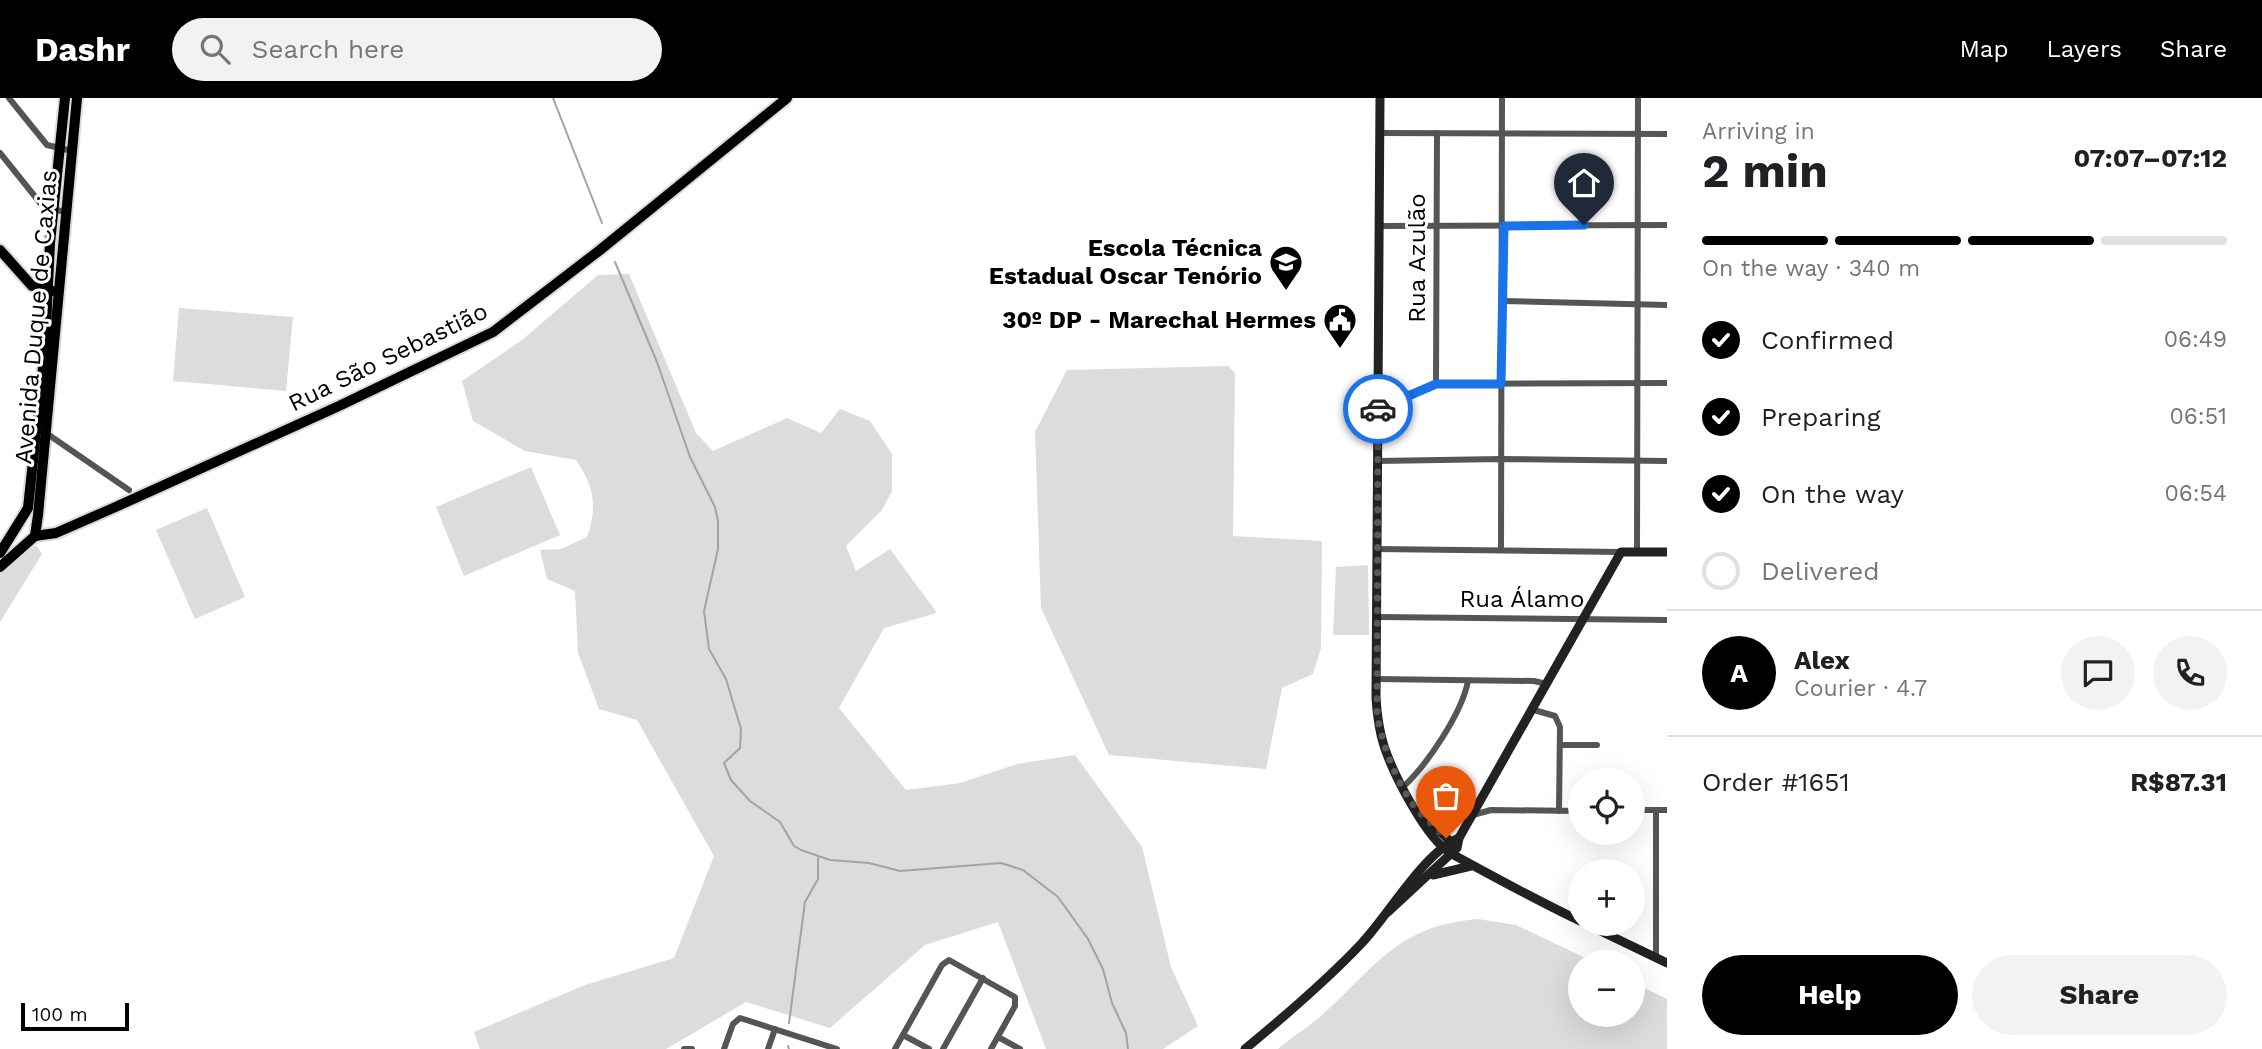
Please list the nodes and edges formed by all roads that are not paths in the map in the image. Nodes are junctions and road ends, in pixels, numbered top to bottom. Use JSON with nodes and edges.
{"nodes":[{"id":1,"x":9,"y":98,"type":"edge"},
{"id":2,"x":65,"y":98,"type":"edge"},
{"id":3,"x":76,"y":98,"type":"edge"},
{"id":4,"x":787,"y":98,"type":"edge"},
{"id":5,"x":1380,"y":98,"type":"edge"},
{"id":6,"x":1502,"y":98,"type":"edge"},
{"id":7,"x":1638,"y":98,"type":"edge"},
{"id":8,"x":1380,"y":133,"type":"junction"},
{"id":9,"x":1437,"y":133,"type":"junction"},
{"id":10,"x":1500,"y":133,"type":"junction"},
{"id":11,"x":1637,"y":133,"type":"junction"},
{"id":12,"x":1667,"y":134,"type":"edge"},
{"id":13,"x":66,"y":150,"type":"junction"},
{"id":14,"x":0,"y":153,"type":"edge"},
{"id":15,"x":60,"y":211,"type":"junction"},
{"id":16,"x":1637,"y":224,"type":"junction"},
{"id":17,"x":1667,"y":225,"type":"edge"},
{"id":18,"x":1380,"y":226,"type":"junction"},
{"id":19,"x":1504,"y":226,"type":"junction"},
{"id":20,"x":1437,"y":227,"type":"junction"},
{"id":21,"x":0,"y":250,"type":"edge"},
{"id":22,"x":52,"y":291,"type":"junction"},
{"id":23,"x":1502,"y":301,"type":"junction"},
{"id":24,"x":1639,"y":305,"type":"junction"},
{"id":25,"x":1667,"y":305,"type":"edge"},
{"id":26,"x":1637,"y":383,"type":"junction"},
{"id":27,"x":1667,"y":383,"type":"edge"},
{"id":28,"x":1436,"y":384,"type":"junction"},
{"id":29,"x":1501,"y":384,"type":"junction"},
{"id":30,"x":1378,"y":408,"type":"junction"},
{"id":31,"x":46,"y":433,"type":"junction"},
{"id":32,"x":1501,"y":458,"type":"junction"},
{"id":33,"x":1377,"y":461,"type":"junction"},
{"id":34,"x":1636,"y":461,"type":"junction"},
{"id":35,"x":1667,"y":461,"type":"edge"},
{"id":36,"x":129,"y":490,"type":"dead end"},
{"id":37,"x":27,"y":510,"type":"junction"},
{"id":38,"x":35,"y":536,"type":"junction"},
{"id":39,"x":43,"y":548,"type":"dead end"},
{"id":40,"x":1376,"y":549,"type":"junction"},
{"id":41,"x":1501,"y":550,"type":"junction"},
{"id":42,"x":1603,"y":552,"type":"junction"},
{"id":43,"x":1621,"y":552,"type":"junction"},
{"id":44,"x":1637,"y":552,"type":"junction"},
{"id":45,"x":1667,"y":552,"type":"edge"},
{"id":46,"x":0,"y":553,"type":"edge"},
{"id":47,"x":0,"y":567,"type":"edge"},
{"id":48,"x":1612,"y":567,"type":"junction"},
{"id":49,"x":1377,"y":617,"type":"junction"},
{"id":50,"x":1585,"y":618,"type":"junction"},
{"id":51,"x":1667,"y":620,"type":"edge"},
{"id":52,"x":1376,"y":679,"type":"junction"},
{"id":53,"x":1468,"y":681,"type":"junction"},
{"id":54,"x":1547,"y":684,"type":"junction"},
{"id":55,"x":1534,"y":710,"type":"junction"},
{"id":56,"x":1560,"y":745,"type":"junction"},
{"id":57,"x":1597,"y":745,"type":"dead end"},
{"id":58,"x":1403,"y":787,"type":"junction"},
{"id":59,"x":1483,"y":798,"type":"junction"},
{"id":60,"x":1491,"y":810,"type":"junction"},
{"id":61,"x":1645,"y":810,"type":"edge"},
{"id":62,"x":1656,"y":810,"type":"junction"},
{"id":63,"x":1667,"y":810,"type":"edge"},
{"id":64,"x":1559,"y":811,"type":"junction"},
{"id":65,"x":1568,"y":811,"type":"edge"},
{"id":66,"x":1473,"y":815,"type":"junction"},
{"id":67,"x":1454,"y":848,"type":"junction"},
{"id":68,"x":1471,"y":866,"type":"junction"},
{"id":69,"x":1426,"y":879,"type":"junction"},
{"id":70,"x":1388,"y":912,"type":"junction"},
{"id":71,"x":1568,"y":915,"type":"edge"},
{"id":72,"x":1611,"y":936,"type":"edge"},
{"id":73,"x":1656,"y":958,"type":"junction"},
{"id":74,"x":1667,"y":963,"type":"edge"},
{"id":75,"x":983,"y":978,"type":"junction"},
{"id":76,"x":775,"y":1029,"type":"junction"},
{"id":77,"x":903,"y":1034,"type":"junction"},
{"id":78,"x":998,"y":1037,"type":"junction"},
{"id":79,"x":684,"y":1049,"type":"edge"},
{"id":80,"x":691,"y":1049,"type":"edge"},
{"id":81,"x":724,"y":1049,"type":"edge"},
{"id":82,"x":768,"y":1049,"type":"edge"},
{"id":83,"x":837,"y":1049,"type":"edge"},
{"id":84,"x":895,"y":1049,"type":"edge"},
{"id":85,"x":929,"y":1049,"type":"edge"},
{"id":86,"x":943,"y":1049,"type":"edge"},
{"id":87,"x":990,"y":1049,"type":"edge"},
{"id":88,"x":1020,"y":1049,"type":"edge"},
{"id":89,"x":1245,"y":1049,"type":"edge"}],
"edges":[{"from":1,"to":13,"type":"street"},
{"from":2,"to":13,"type":"main road","name":"Avenida Duque de Caxias"},
{"from":3,"to":13,"type":"main road","name":"Avenida Duque de Caxias"},
{"from":4,"to":38,"type":"main road","name":"Rua São Sebastião"},
{"from":5,"to":8,"type":"main road"},
{"from":6,"to":10,"type":"street"},
{"from":7,"to":11,"type":"street"},
{"from":8,"to":9,"type":"street"},
{"from":8,"to":18,"type":"main road"},
{"from":9,"to":10,"type":"street"},
{"from":9,"to":20,"type":"street","name":"Rua Azulão"},
{"from":10,"to":11,"type":"street"},
{"from":10,"to":19,"type":"street"},
{"from":11,"to":12,"type":"street"},
{"from":11,"to":16,"type":"street"},
{"from":13,"to":15,"type":"main road","name":"Avenida Duque de Caxias"},
{"from":14,"to":15,"type":"street"},
{"from":15,"to":22,"type":"main road","name":"Avenida Duque de Caxias"},
{"from":16,"to":17,"type":"street"},
{"from":16,"to":19,"type":"street"},
{"from":16,"to":24,"type":"street"},
{"from":18,"to":20,"type":"street"},
{"from":18,"to":30,"type":"main road"},
{"from":19,"to":20,"type":"street"},
{"from":19,"to":23,"type":"street"},
{"from":20,"to":28,"type":"street","name":"Rua Azulão"},
{"from":21,"to":22,"type":"main road"},
{"from":22,"to":31,"type":"main road","name":"Avenida Duque de Caxias"},
{"from":22,"to":37,"type":"main road","name":"Avenida Duque de Caxias"},
{"from":23,"to":24,"type":"street"},
{"from":23,"to":29,"type":"street"},
{"from":24,"to":25,"type":"street"},
{"from":24,"to":26,"type":"street"},
{"from":26,"to":27,"type":"street"},
{"from":26,"to":29,"type":"street"},
{"from":26,"to":34,"type":"street"},
{"from":28,"to":29,"type":"street"},
{"from":28,"to":30,"type":"street"},
{"from":29,"to":32,"type":"street"},
{"from":30,"to":33,"type":"main road"},
{"from":31,"to":36,"type":"street"},
{"from":31,"to":38,"type":"main road","name":"Avenida Duque de Caxias"},
{"from":32,"to":33,"type":"street"},
{"from":32,"to":34,"type":"street"},
{"from":32,"to":41,"type":"street"},
{"from":33,"to":40,"type":"main road"},
{"from":34,"to":35,"type":"street"},
{"from":34,"to":44,"type":"street"},
{"from":37,"to":38,"type":"main road"},
{"from":37,"to":46,"type":"main road","name":"Avenida Duque de Caxias"},
{"from":38,"to":39,"type":"main road"},
{"from":38,"to":47,"type":"main road"},
{"from":40,"to":41,"type":"street"},
{"from":40,"to":49,"type":"main road"},
{"from":41,"to":42,"type":"street"},
{"from":42,"to":43,"type":"street"},
{"from":42,"to":48,"type":"street"},
{"from":43,"to":44,"type":"main road"},
{"from":43,"to":48,"type":"main road"},
{"from":44,"to":45,"type":"main road"},
{"from":48,"to":50,"type":"main road"},
{"from":49,"to":50,"type":"street","name":"Rua Álamo"},
{"from":49,"to":52,"type":"main road"},
{"from":50,"to":51,"type":"street","name":"Rua Álamo"},
{"from":50,"to":54,"type":"main road"},
{"from":52,"to":53,"type":"street"},
{"from":52,"to":58,"type":"main road"},
{"from":53,"to":54,"type":"street"},
{"from":53,"to":58,"type":"street"},
{"from":54,"to":55,"type":"main road"},
{"from":55,"to":56,"type":"street"},
{"from":55,"to":59,"type":"main road"},
{"from":56,"to":57,"type":"street"},
{"from":56,"to":64,"type":"street"},
{"from":58,"to":67,"type":"main road"},
{"from":59,"to":60,"type":"street"},
{"from":59,"to":66,"type":"main road"},
{"from":60,"to":64,"type":"street"},
{"from":60,"to":66,"type":"street"},
{"from":61,"to":62,"type":"street"},
{"from":62,"to":63,"type":"street"},
{"from":62,"to":73,"type":"street"},
{"from":64,"to":65,"type":"street"},
{"from":66,"to":67,"type":"main road"},
{"from":67,"to":68,"type":"main road"},
{"from":67,"to":69,"type":"main road"},
{"from":67,"to":70,"type":"main road"},
{"from":68,"to":69,"type":"main road"},
{"from":68,"to":71,"type":"main road"},
{"from":69,"to":70,"type":"main road"},
{"from":70,"to":89,"type":"main road"},
{"from":72,"to":73,"type":"main road"},
{"from":73,"to":74,"type":"main road"},
{"from":75,"to":77,"type":"street"},
{"from":75,"to":78,"type":"street"},
{"from":75,"to":86,"type":"street"},
{"from":76,"to":81,"type":"street"},
{"from":76,"to":82,"type":"street"},
{"from":76,"to":83,"type":"street"},
{"from":77,"to":84,"type":"street"},
{"from":77,"to":85,"type":"street"},
{"from":78,"to":87,"type":"street"},
{"from":78,"to":88,"type":"street"},
{"from":79,"to":80,"type":"street"}]}
